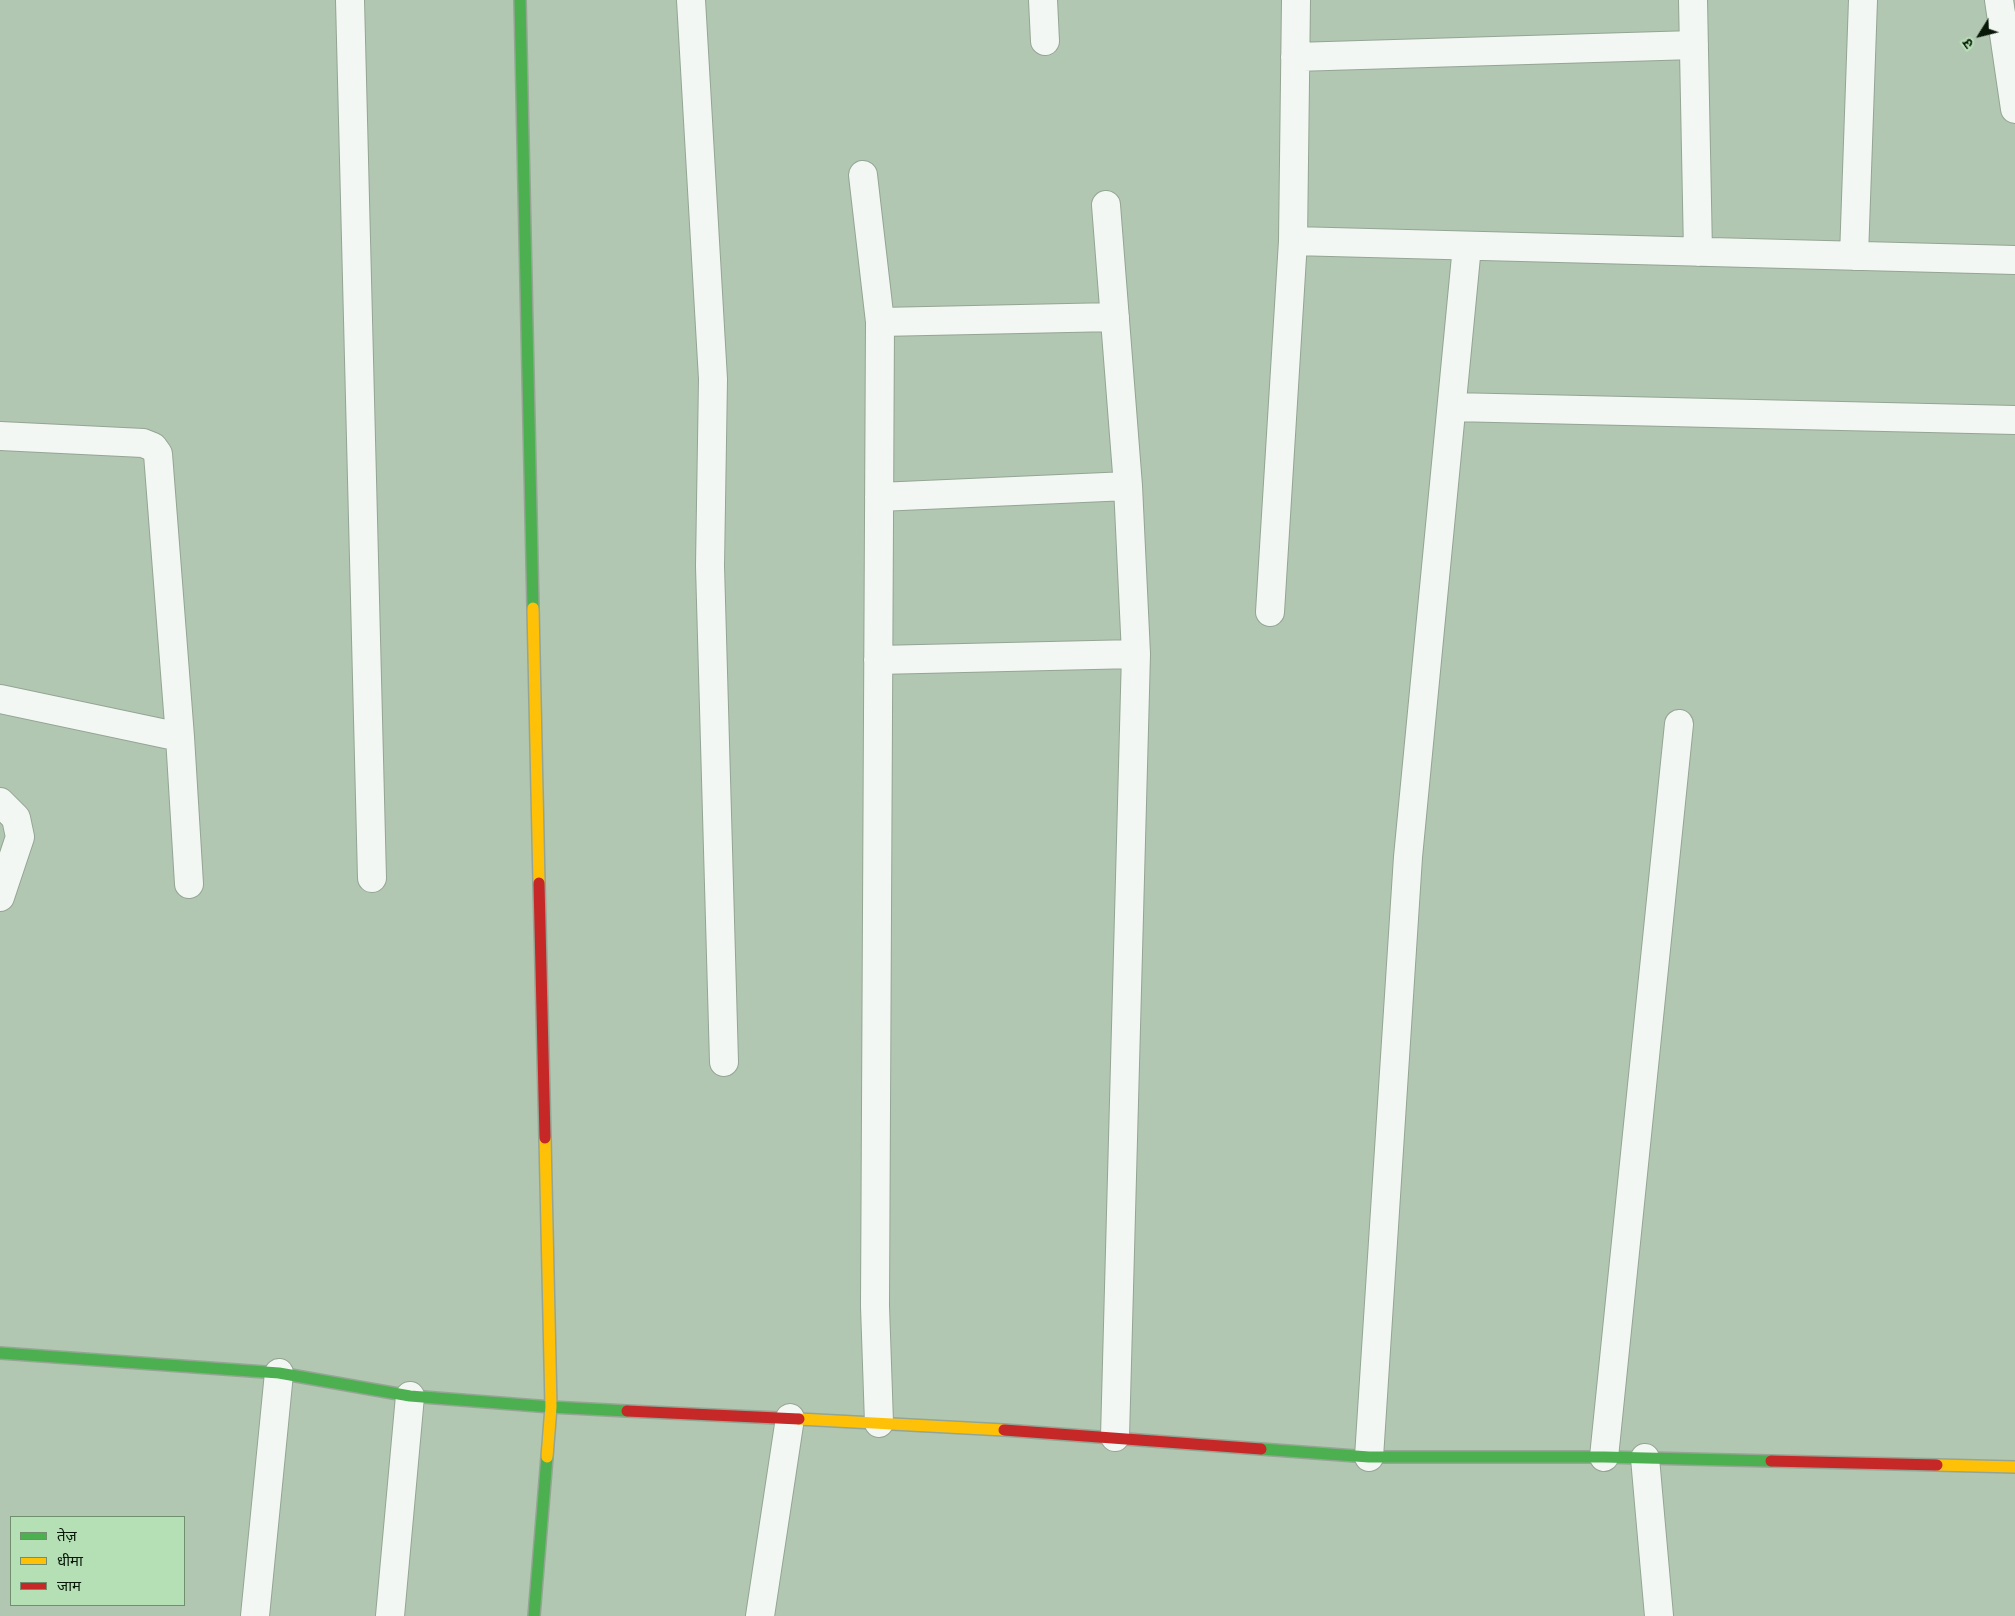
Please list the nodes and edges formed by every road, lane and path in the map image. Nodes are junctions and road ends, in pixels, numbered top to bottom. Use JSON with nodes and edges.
{"nodes":[{"id":1,"x":350,"y":0,"type":"edge"},
{"id":2,"x":520,"y":0,"type":"edge"},
{"id":3,"x":691,"y":0,"type":"edge"},
{"id":4,"x":1044,"y":0,"type":"edge"},
{"id":5,"x":1296,"y":0,"type":"edge"},
{"id":6,"x":1693,"y":0,"type":"edge"},
{"id":7,"x":1863,"y":0,"type":"edge"},
{"id":8,"x":1998,"y":0,"type":"edge"},
{"id":9,"x":1044,"y":41,"type":"dead end"},
{"id":10,"x":1694,"y":45,"type":"junction"},
{"id":11,"x":1295,"y":57,"type":"junction"},
{"id":12,"x":2015,"y":109,"type":"edge"},
{"id":13,"x":863,"y":175,"type":"dead end"},
{"id":14,"x":1106,"y":205,"type":"dead end"},
{"id":15,"x":1293,"y":241,"type":"junction"},
{"id":16,"x":1467,"y":246,"type":"junction"},
{"id":17,"x":1698,"y":252,"type":"junction"},
{"id":18,"x":1854,"y":256,"type":"junction"},
{"id":19,"x":2015,"y":260,"type":"edge"},
{"id":20,"x":1114,"y":317,"type":"junction"},
{"id":21,"x":880,"y":322,"type":"junction"},
{"id":22,"x":1452,"y":406,"type":"junction"},
{"id":23,"x":2015,"y":420,"type":"edge"},
{"id":24,"x":0,"y":436,"type":"edge"},
{"id":25,"x":1128,"y":486,"type":"junction"},
{"id":26,"x":879,"y":497,"type":"junction"},
{"id":27,"x":1270,"y":612,"type":"dead end"},
{"id":28,"x":1136,"y":654,"type":"junction"},
{"id":29,"x":878,"y":660,"type":"junction"},
{"id":30,"x":0,"y":699,"type":"edge"},
{"id":31,"x":1679,"y":724,"type":"dead end"},
{"id":32,"x":180,"y":737,"type":"junction"},
{"id":33,"x":0,"y":802,"type":"edge"},
{"id":34,"x":372,"y":878,"type":"dead end"},
{"id":35,"x":188,"y":884,"type":"dead end"},
{"id":36,"x":0,"y":898,"type":"edge"},
{"id":37,"x":724,"y":1062,"type":"dead end"},
{"id":38,"x":0,"y":1353,"type":"edge"},
{"id":39,"x":0,"y":1366,"type":"edge"},
{"id":40,"x":279,"y":1373,"type":"junction"},
{"id":41,"x":410,"y":1396,"type":"junction"},
{"id":42,"x":551,"y":1407,"type":"junction"},
{"id":43,"x":790,"y":1418,"type":"junction"},
{"id":44,"x":879,"y":1424,"type":"junction"},
{"id":45,"x":1115,"y":1437,"type":"junction"},
{"id":46,"x":1369,"y":1457,"type":"junction"},
{"id":47,"x":1604,"y":1457,"type":"junction"},
{"id":48,"x":1645,"y":1458,"type":"junction"},
{"id":49,"x":2015,"y":1467,"type":"edge"},
{"id":50,"x":255,"y":1616,"type":"edge"},
{"id":51,"x":390,"y":1616,"type":"edge"},
{"id":52,"x":534,"y":1616,"type":"edge"},
{"id":53,"x":760,"y":1616,"type":"edge"},
{"id":54,"x":1660,"y":1616,"type":"edge"}],
"edges":[{"from":1,"to":34,"type":"street"},
{"from":2,"to":42,"type":"street"},
{"from":3,"to":37,"type":"street"},
{"from":4,"to":9,"type":"street"},
{"from":5,"to":11,"type":"street"},
{"from":6,"to":10,"type":"street"},
{"from":7,"to":18,"type":"street"},
{"from":8,"to":12,"type":"street"},
{"from":10,"to":11,"type":"street"},
{"from":10,"to":17,"type":"street"},
{"from":11,"to":15,"type":"street"},
{"from":13,"to":21,"type":"street"},
{"from":14,"to":20,"type":"street"},
{"from":15,"to":16,"type":"street"},
{"from":15,"to":27,"type":"street"},
{"from":16,"to":17,"type":"street"},
{"from":16,"to":22,"type":"street"},
{"from":17,"to":18,"type":"street"},
{"from":18,"to":19,"type":"street"},
{"from":20,"to":21,"type":"street"},
{"from":20,"to":25,"type":"street"},
{"from":21,"to":26,"type":"street"},
{"from":22,"to":23,"type":"street"},
{"from":22,"to":46,"type":"street"},
{"from":24,"to":32,"type":"street"},
{"from":25,"to":26,"type":"street"},
{"from":25,"to":28,"type":"street"},
{"from":26,"to":29,"type":"street"},
{"from":28,"to":29,"type":"street"},
{"from":28,"to":45,"type":"street"},
{"from":29,"to":44,"type":"street"},
{"from":30,"to":32,"type":"street"},
{"from":31,"to":47,"type":"street"},
{"from":32,"to":35,"type":"street"},
{"from":33,"to":36,"type":"street"},
{"from":38,"to":39,"type":"street"},
{"from":38,"to":40,"type":"street"},
{"from":40,"to":41,"type":"street"},
{"from":40,"to":50,"type":"street"},
{"from":41,"to":42,"type":"street"},
{"from":41,"to":51,"type":"street"},
{"from":42,"to":43,"type":"street"},
{"from":42,"to":52,"type":"street"},
{"from":43,"to":44,"type":"street"},
{"from":43,"to":53,"type":"street"},
{"from":44,"to":45,"type":"street"},
{"from":45,"to":46,"type":"street"},
{"from":46,"to":47,"type":"street"},
{"from":47,"to":48,"type":"street"},
{"from":48,"to":49,"type":"street"},
{"from":48,"to":54,"type":"street"}]}
